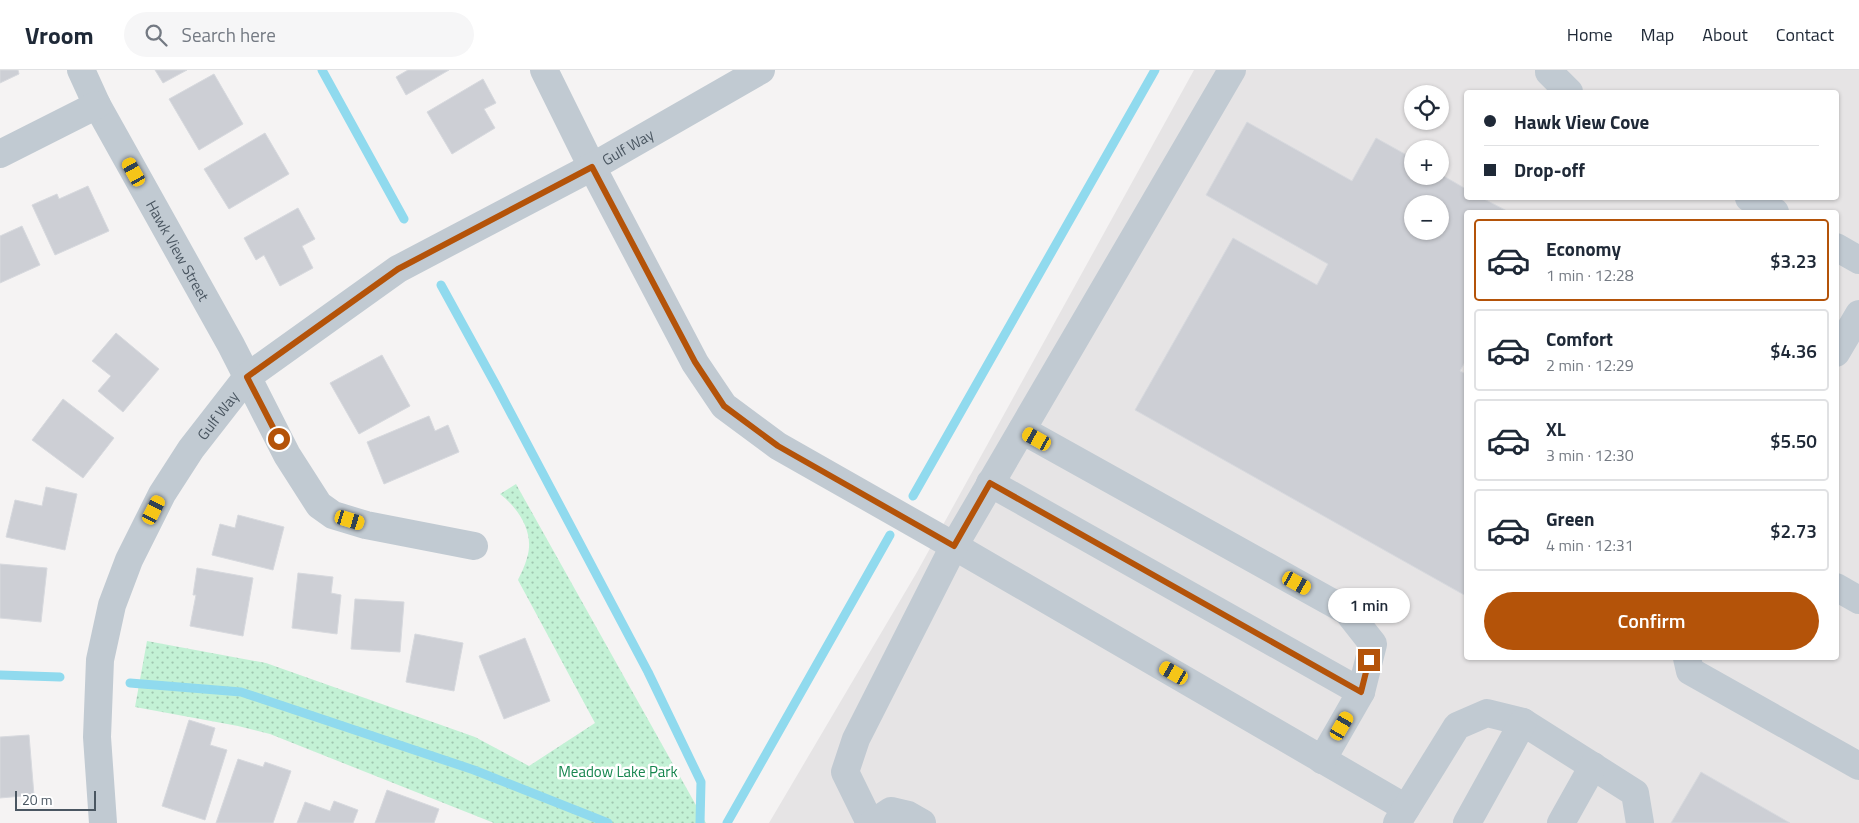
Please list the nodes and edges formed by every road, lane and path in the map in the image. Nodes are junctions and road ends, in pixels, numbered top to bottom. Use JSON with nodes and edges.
{"nodes":[{"id":1,"x":81,"y":70,"type":"edge"},
{"id":2,"x":544,"y":70,"type":"edge"},
{"id":3,"x":760,"y":70,"type":"edge"},
{"id":4,"x":1232,"y":70,"type":"edge"},
{"id":5,"x":1549,"y":70,"type":"edge"},
{"id":6,"x":1567,"y":90,"type":"edge"},
{"id":7,"x":97,"y":105,"type":"junction"},
{"id":8,"x":0,"y":154,"type":"edge"},
{"id":9,"x":592,"y":167,"type":"junction"},
{"id":10,"x":1753,"y":200,"type":"edge"},
{"id":11,"x":1771,"y":210,"type":"edge"},
{"id":12,"x":1839,"y":249,"type":"edge"},
{"id":13,"x":1859,"y":260,"type":"edge"},
{"id":14,"x":1859,"y":314,"type":"edge"},
{"id":15,"x":1839,"y":348,"type":"edge"},
{"id":16,"x":247,"y":377,"type":"junction"},
{"id":17,"x":1022,"y":430,"type":"junction"},
{"id":18,"x":990,"y":483,"type":"junction"},
{"id":19,"x":474,"y":546,"type":"dead end"},
{"id":20,"x":954,"y":546,"type":"junction"},
{"id":21,"x":1839,"y":589,"type":"edge"},
{"id":22,"x":1859,"y":600,"type":"edge"},
{"id":23,"x":1687,"y":660,"type":"edge"},
{"id":24,"x":1361,"y":692,"type":"junction"},
{"id":25,"x":1523,"y":722,"type":"junction"},
{"id":26,"x":1322,"y":760,"type":"junction"},
{"id":27,"x":1593,"y":766,"type":"junction"},
{"id":28,"x":1859,"y":766,"type":"edge"},
{"id":29,"x":1401,"y":816,"type":"edge"},
{"id":30,"x":103,"y":823,"type":"edge"},
{"id":31,"x":872,"y":823,"type":"edge"},
{"id":32,"x":922,"y":823,"type":"edge"},
{"id":33,"x":1467,"y":823,"type":"edge"},
{"id":34,"x":1561,"y":823,"type":"edge"},
{"id":35,"x":1640,"y":823,"type":"edge"}],
"edges":[{"from":1,"to":7,"type":"street","name":"Hawk View Street"},
{"from":2,"to":9,"type":"street"},
{"from":3,"to":9,"type":"street","name":"Gulf Way"},
{"from":4,"to":17,"type":"street"},
{"from":5,"to":6,"type":"street"},
{"from":7,"to":8,"type":"street"},
{"from":7,"to":16,"type":"street","name":"Hawk View Street"},
{"from":9,"to":16,"type":"street","name":"Gulf Way"},
{"from":9,"to":20,"type":"street"},
{"from":10,"to":11,"type":"street"},
{"from":12,"to":13,"type":"street"},
{"from":14,"to":15,"type":"street"},
{"from":16,"to":19,"type":"street","name":"Hawk View Street"},
{"from":16,"to":30,"type":"street","name":"Gulf Way"},
{"from":17,"to":18,"type":"street"},
{"from":17,"to":24,"type":"street"},
{"from":18,"to":20,"type":"street"},
{"from":18,"to":24,"type":"street"},
{"from":20,"to":26,"type":"street"},
{"from":20,"to":31,"type":"street"},
{"from":21,"to":22,"type":"street"},
{"from":23,"to":28,"type":"street"},
{"from":24,"to":26,"type":"street"},
{"from":25,"to":27,"type":"street"},
{"from":25,"to":29,"type":"street"},
{"from":25,"to":33,"type":"street"},
{"from":26,"to":29,"type":"street"},
{"from":27,"to":34,"type":"street"},
{"from":27,"to":35,"type":"street"},
{"from":31,"to":32,"type":"street"}]}
